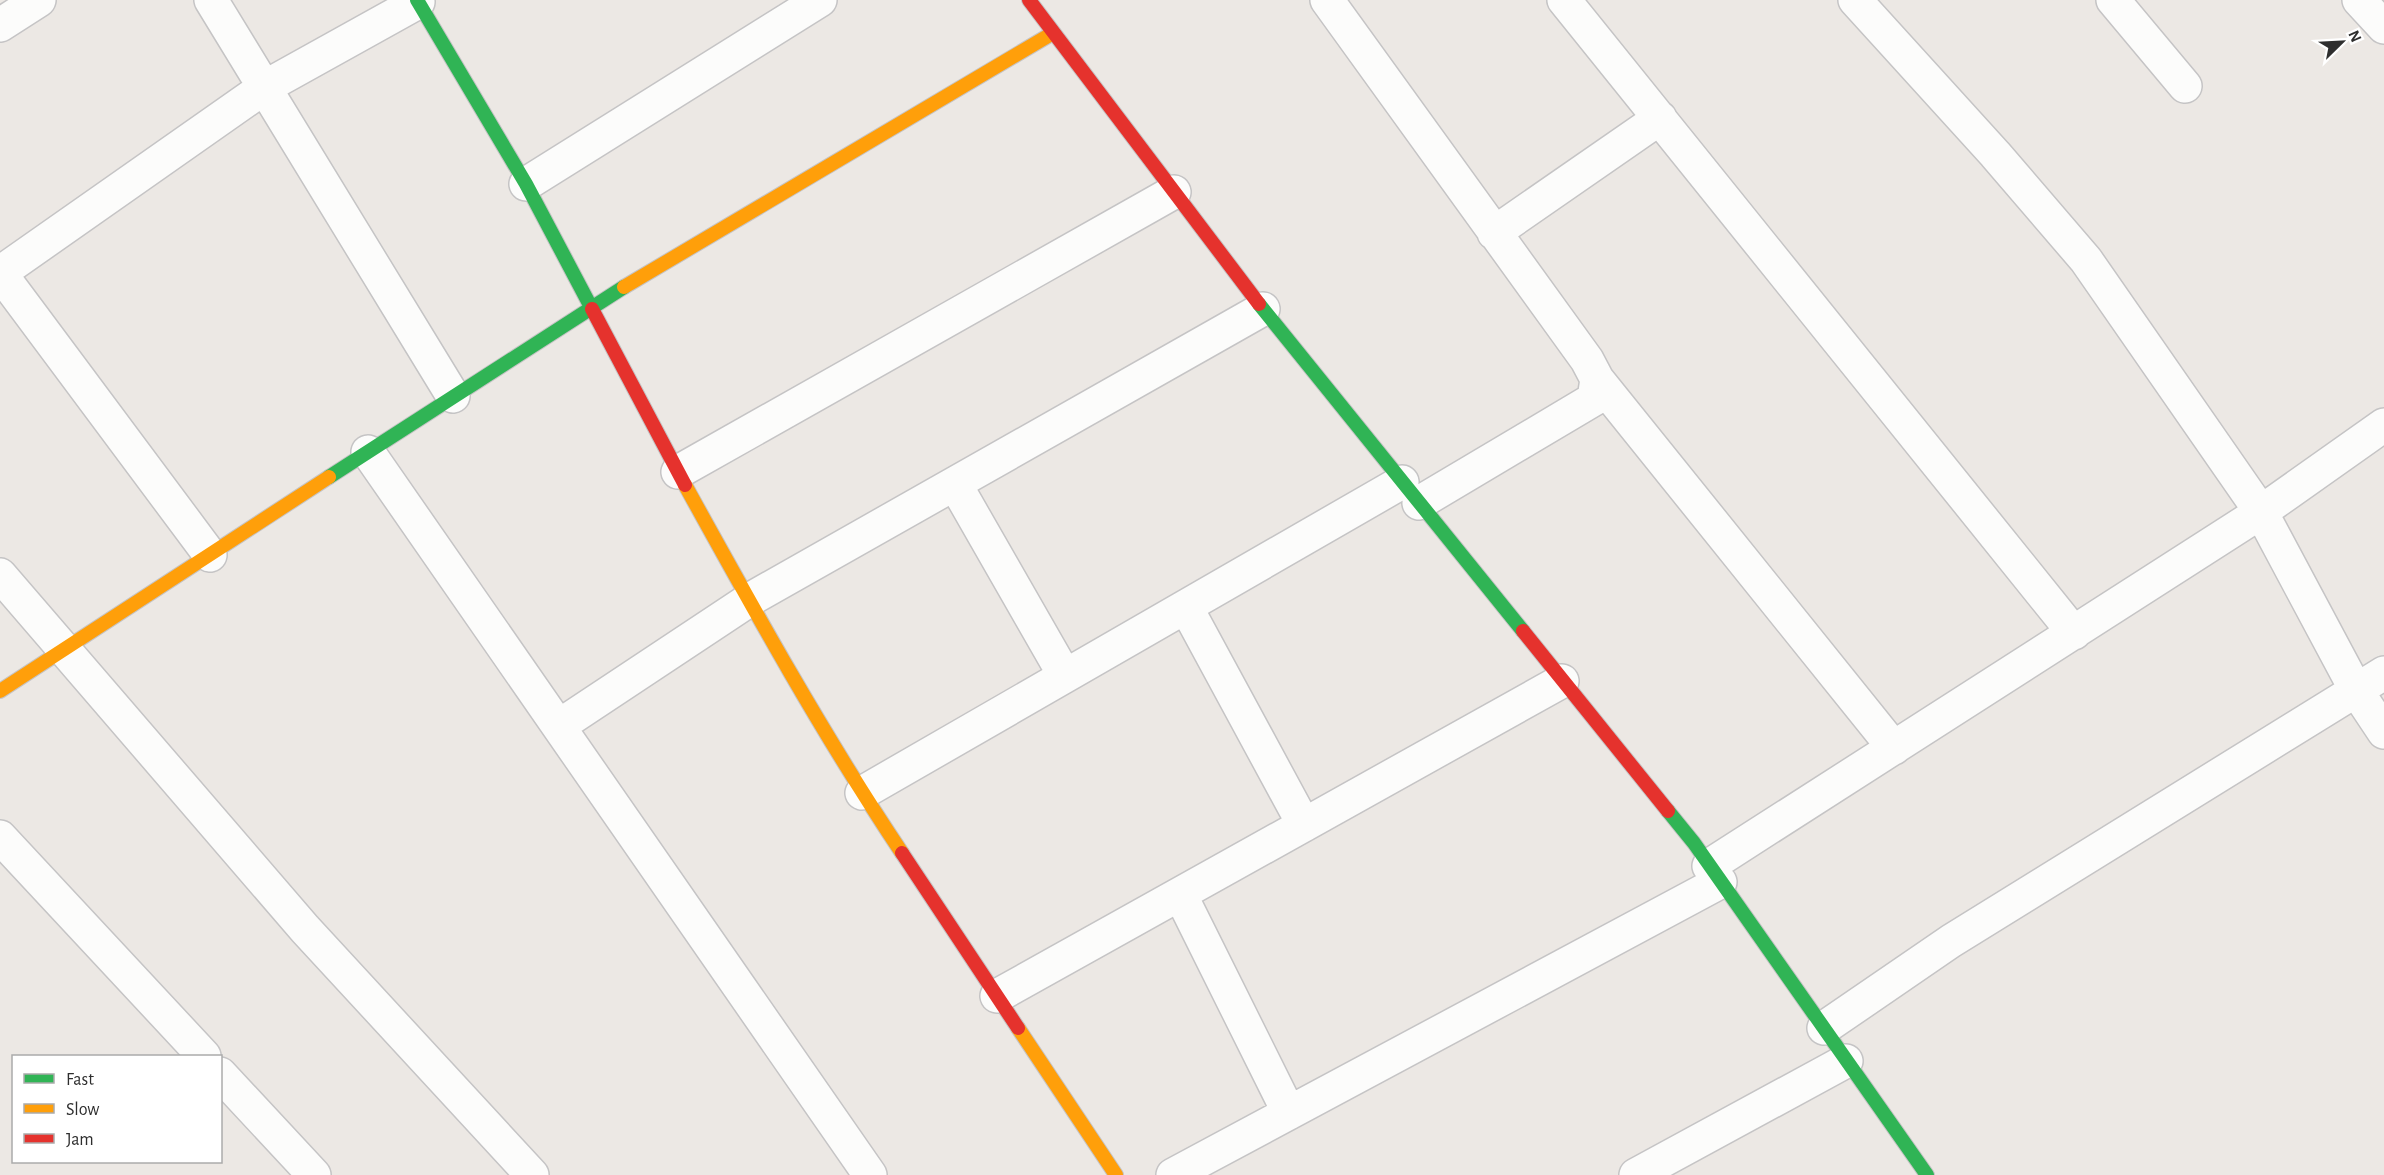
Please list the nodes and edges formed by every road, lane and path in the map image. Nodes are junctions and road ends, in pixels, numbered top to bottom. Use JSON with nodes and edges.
{"nodes":[{"id":1,"x":39,"y":0,"type":"edge"},
{"id":2,"x":211,"y":0,"type":"edge"},
{"id":3,"x":820,"y":0,"type":"edge"},
{"id":4,"x":1029,"y":0,"type":"edge"},
{"id":5,"x":1327,"y":0,"type":"edge"},
{"id":6,"x":1564,"y":0,"type":"edge"},
{"id":7,"x":1855,"y":0,"type":"edge"},
{"id":8,"x":2113,"y":0,"type":"edge"},
{"id":9,"x":418,"y":1,"type":"edge"},
{"id":10,"x":0,"y":25,"type":"edge"},
{"id":11,"x":1053,"y":33,"type":"junction"},
{"id":12,"x":2185,"y":86,"type":"dead end"},
{"id":13,"x":265,"y":87,"type":"junction"},
{"id":14,"x":1660,"y":118,"type":"junction"},
{"id":15,"x":526,"y":184,"type":"junction"},
{"id":16,"x":1174,"y":192,"type":"junction"},
{"id":17,"x":1494,"y":232,"type":"junction"},
{"id":18,"x":0,"y":273,"type":"edge"},
{"id":19,"x":592,"y":306,"type":"junction"},
{"id":20,"x":1263,"y":309,"type":"junction"},
{"id":21,"x":1597,"y":380,"type":"junction"},
{"id":22,"x":453,"y":396,"type":"junction"},
{"id":23,"x":2384,"y":425,"type":"edge"},
{"id":24,"x":368,"y":452,"type":"junction"},
{"id":25,"x":678,"y":472,"type":"junction"},
{"id":26,"x":955,"y":484,"type":"junction"},
{"id":27,"x":1411,"y":493,"type":"junction"},
{"id":28,"x":2261,"y":513,"type":"junction"},
{"id":29,"x":210,"y":555,"type":"junction"},
{"id":30,"x":0,"y":575,"type":"edge"},
{"id":31,"x":749,"y":600,"type":"junction"},
{"id":32,"x":1186,"y":607,"type":"junction"},
{"id":33,"x":2074,"y":633,"type":"junction"},
{"id":34,"x":64,"y":650,"type":"junction"},
{"id":35,"x":2384,"y":673,"type":"edge"},
{"id":36,"x":1065,"y":676,"type":"junction"},
{"id":37,"x":1562,"y":681,"type":"junction"},
{"id":38,"x":2356,"y":690,"type":"junction"},
{"id":39,"x":0,"y":691,"type":"edge"},
{"id":40,"x":559,"y":726,"type":"junction"},
{"id":41,"x":2384,"y":732,"type":"edge"},
{"id":42,"x":1894,"y":748,"type":"junction"},
{"id":43,"x":862,"y":794,"type":"junction"},
{"id":44,"x":1304,"y":825,"type":"junction"},
{"id":45,"x":0,"y":837,"type":"edge"},
{"id":46,"x":1715,"y":874,"type":"junction"},
{"id":47,"x":1180,"y":894,"type":"junction"},
{"id":48,"x":997,"y":996,"type":"junction"},
{"id":49,"x":1824,"y":1028,"type":"junction"},
{"id":50,"x":203,"y":1055,"type":"edge"},
{"id":51,"x":1846,"y":1061,"type":"junction"},
{"id":52,"x":222,"y":1076,"type":"edge"},
{"id":53,"x":1289,"y":1113,"type":"junction"},
{"id":54,"x":314,"y":1175,"type":"edge"},
{"id":55,"x":532,"y":1175,"type":"edge"},
{"id":56,"x":870,"y":1175,"type":"edge"},
{"id":57,"x":1116,"y":1175,"type":"edge"},
{"id":58,"x":1173,"y":1175,"type":"edge"},
{"id":59,"x":1636,"y":1175,"type":"edge"},
{"id":60,"x":1927,"y":1175,"type":"edge"}],
"edges":[{"from":1,"to":10,"type":"street"},
{"from":2,"to":13,"type":"street"},
{"from":3,"to":15,"type":"street"},
{"from":4,"to":11,"type":"street"},
{"from":5,"to":17,"type":"street"},
{"from":6,"to":14,"type":"street"},
{"from":7,"to":28,"type":"street"},
{"from":8,"to":12,"type":"street"},
{"from":9,"to":13,"type":"street"},
{"from":9,"to":15,"type":"street"},
{"from":11,"to":16,"type":"street"},
{"from":11,"to":19,"type":"street"},
{"from":13,"to":18,"type":"street"},
{"from":13,"to":22,"type":"street"},
{"from":14,"to":17,"type":"street"},
{"from":14,"to":33,"type":"street"},
{"from":15,"to":19,"type":"street"},
{"from":16,"to":20,"type":"street"},
{"from":16,"to":25,"type":"street"},
{"from":17,"to":21,"type":"street"},
{"from":18,"to":29,"type":"street"},
{"from":19,"to":22,"type":"street"},
{"from":19,"to":25,"type":"street"},
{"from":20,"to":26,"type":"street"},
{"from":20,"to":27,"type":"street"},
{"from":21,"to":27,"type":"street"},
{"from":21,"to":42,"type":"street"},
{"from":22,"to":24,"type":"street"},
{"from":23,"to":28,"type":"street"},
{"from":24,"to":29,"type":"street"},
{"from":24,"to":40,"type":"street"},
{"from":25,"to":31,"type":"street"},
{"from":26,"to":31,"type":"street"},
{"from":26,"to":36,"type":"street"},
{"from":27,"to":32,"type":"street"},
{"from":27,"to":37,"type":"street"},
{"from":28,"to":33,"type":"street"},
{"from":28,"to":38,"type":"street"},
{"from":29,"to":34,"type":"street"},
{"from":30,"to":34,"type":"street"},
{"from":31,"to":40,"type":"street"},
{"from":31,"to":43,"type":"street"},
{"from":32,"to":36,"type":"street"},
{"from":32,"to":44,"type":"street"},
{"from":33,"to":42,"type":"street"},
{"from":34,"to":39,"type":"street"},
{"from":34,"to":55,"type":"street"},
{"from":35,"to":38,"type":"street"},
{"from":36,"to":43,"type":"street"},
{"from":37,"to":44,"type":"street"},
{"from":37,"to":46,"type":"street"},
{"from":38,"to":41,"type":"street"},
{"from":38,"to":49,"type":"street"},
{"from":40,"to":56,"type":"street"},
{"from":42,"to":46,"type":"street"},
{"from":43,"to":48,"type":"street"},
{"from":44,"to":47,"type":"street"},
{"from":45,"to":50,"type":"street"},
{"from":46,"to":49,"type":"street"},
{"from":46,"to":53,"type":"street"},
{"from":47,"to":48,"type":"street"},
{"from":47,"to":53,"type":"street"},
{"from":48,"to":57,"type":"street"},
{"from":49,"to":51,"type":"street"},
{"from":51,"to":59,"type":"street"},
{"from":51,"to":60,"type":"street"},
{"from":52,"to":54,"type":"street"},
{"from":53,"to":58,"type":"street"}]}
